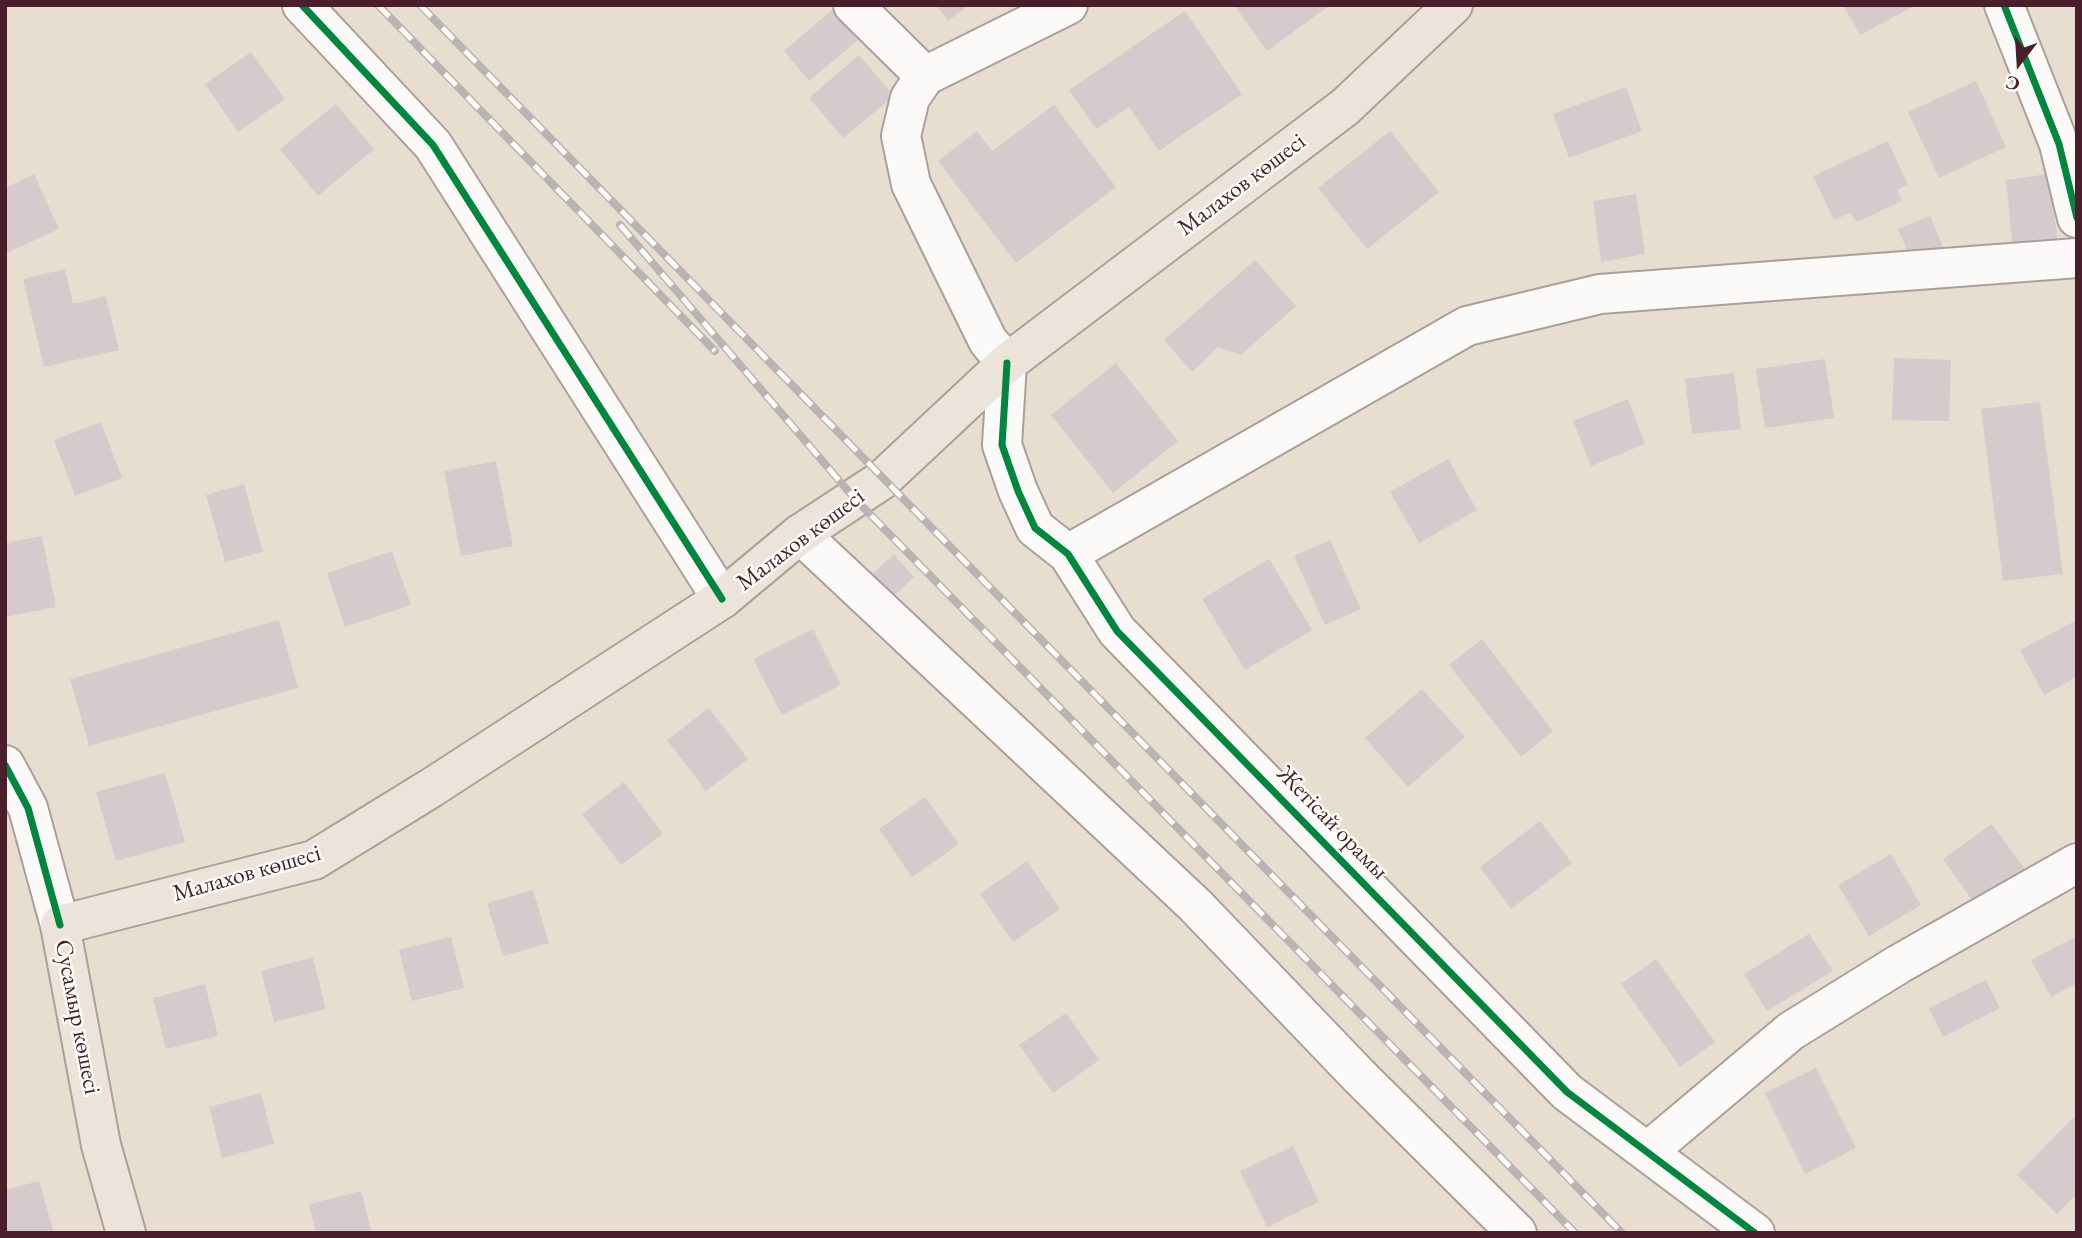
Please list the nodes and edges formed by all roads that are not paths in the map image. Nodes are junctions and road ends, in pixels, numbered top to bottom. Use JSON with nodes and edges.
{"nodes":[{"id":1,"x":302,"y":5,"type":"edge"},
{"id":2,"x":853,"y":5,"type":"edge"},
{"id":3,"x":1068,"y":5,"type":"edge"},
{"id":4,"x":2004,"y":5,"type":"edge"},
{"id":5,"x":1446,"y":8,"type":"edge"},
{"id":6,"x":925,"y":76,"type":"junction"},
{"id":7,"x":2077,"y":218,"type":"edge"},
{"id":8,"x":2077,"y":258,"type":"edge"},
{"id":9,"x":1007,"y":363,"type":"junction"},
{"id":10,"x":800,"y":534,"type":"junction"},
{"id":11,"x":1068,"y":554,"type":"junction"},
{"id":12,"x":722,"y":599,"type":"junction"},
{"id":13,"x":5,"y":765,"type":"edge"},
{"id":14,"x":2077,"y":863,"type":"edge"},
{"id":15,"x":60,"y":925,"type":"junction"},
{"id":16,"x":1647,"y":1152,"type":"junction"},
{"id":17,"x":125,"y":1233,"type":"edge"},
{"id":18,"x":1517,"y":1233,"type":"edge"},
{"id":19,"x":1755,"y":1233,"type":"edge"}],
"edges":[{"from":1,"to":12,"type":"street"},
{"from":2,"to":6,"type":"street"},
{"from":3,"to":6,"type":"street"},
{"from":4,"to":7,"type":"street"},
{"from":5,"to":9,"type":"main road","name":"Малахов көшесі"},
{"from":6,"to":9,"type":"street"},
{"from":8,"to":11,"type":"street"},
{"from":9,"to":10,"type":"main road","name":"Малахов көшесі"},
{"from":9,"to":11,"type":"street","name":"Жетісай орамы"},
{"from":10,"to":12,"type":"main road","name":"Малахов көшесі"},
{"from":10,"to":18,"type":"street"},
{"from":11,"to":16,"type":"street","name":"Жетісай орамы"},
{"from":12,"to":15,"type":"main road","name":"Малахов көшесі"},
{"from":13,"to":15,"type":"street","name":"Сусамыр көшесі"},
{"from":14,"to":16,"type":"street"},
{"from":15,"to":17,"type":"main road","name":"Сусамыр көшесі"},
{"from":16,"to":19,"type":"street","name":"Жетісай орамы"}]}
